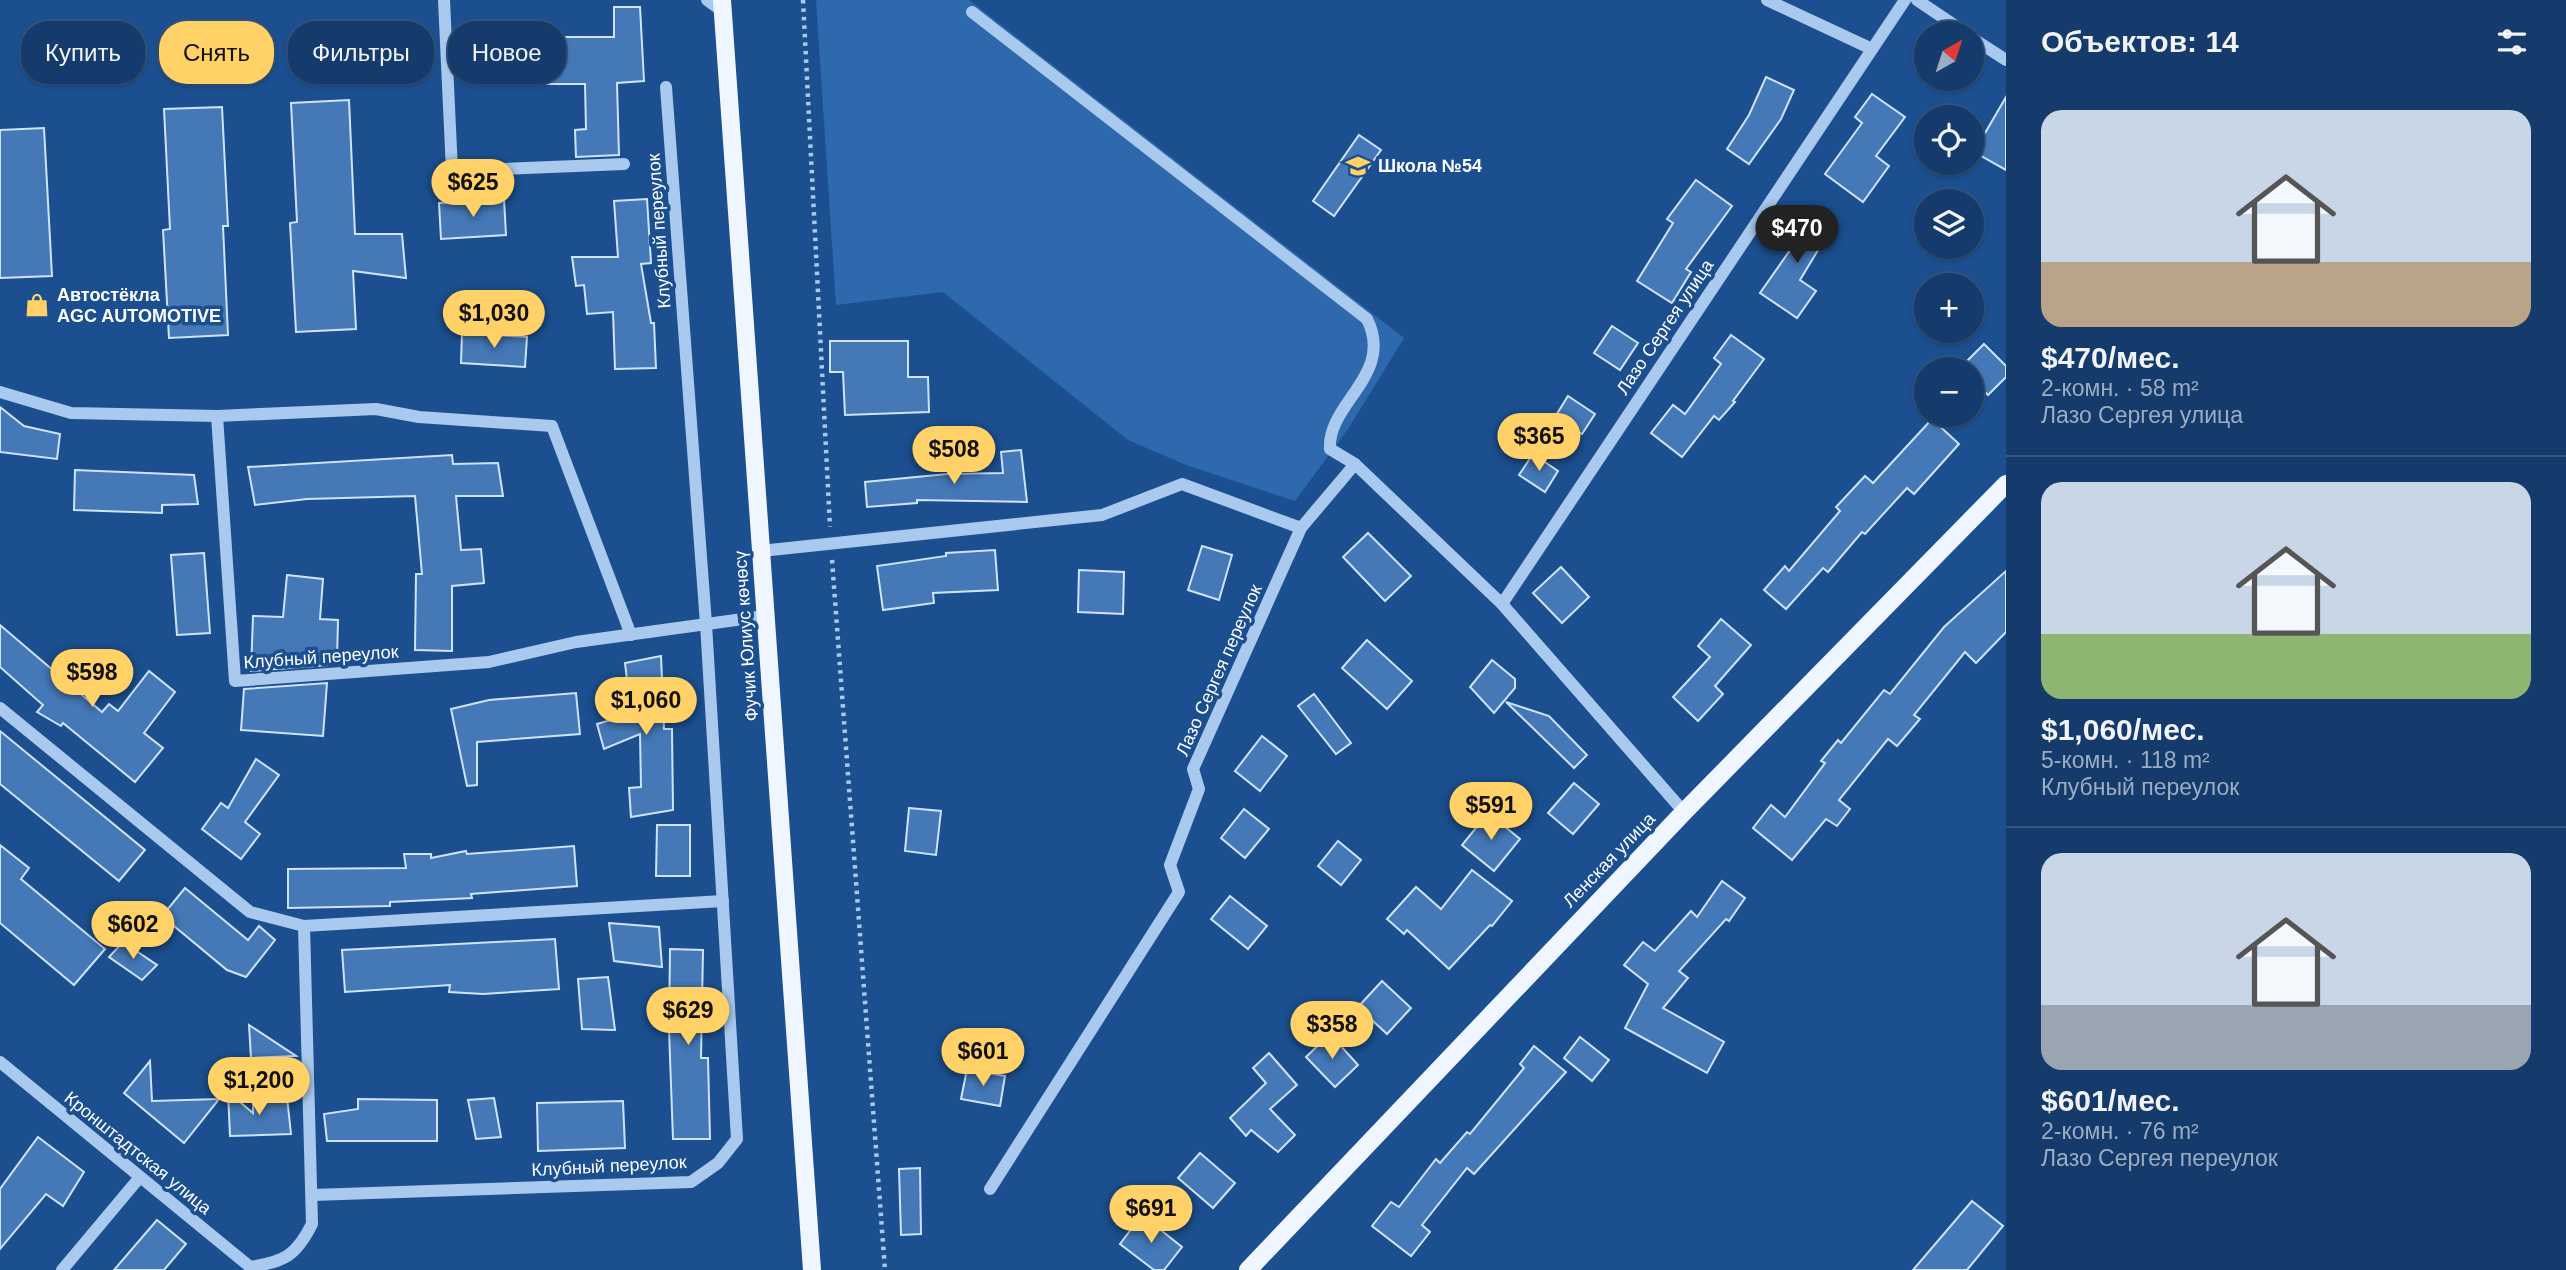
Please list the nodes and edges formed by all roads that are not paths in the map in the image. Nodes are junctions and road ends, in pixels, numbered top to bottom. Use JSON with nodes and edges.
{"nodes":[{"id":1,"x":444,"y":0,"type":"edge"},
{"id":2,"x":707,"y":0,"type":"edge"},
{"id":3,"x":1767,"y":0,"type":"edge"},
{"id":4,"x":1905,"y":0,"type":"edge"},
{"id":5,"x":1917,"y":0,"type":"edge"},
{"id":6,"x":722,"y":6,"type":"edge"},
{"id":7,"x":972,"y":12,"type":"dead end"},
{"id":8,"x":1948,"y":21,"type":"edge"},
{"id":9,"x":1984,"y":45,"type":"edge"},
{"id":10,"x":1872,"y":49,"type":"junction"},
{"id":11,"x":2006,"y":60,"type":"edge"},
{"id":12,"x":666,"y":87,"type":"dead end"},
{"id":13,"x":624,"y":164,"type":"dead end"},
{"id":14,"x":0,"y":392,"type":"edge"},
{"id":15,"x":217,"y":415,"type":"junction"},
{"id":16,"x":1355,"y":464,"type":"junction"},
{"id":17,"x":2006,"y":485,"type":"edge"},
{"id":18,"x":1301,"y":528,"type":"junction"},
{"id":19,"x":761,"y":551,"type":"junction"},
{"id":20,"x":1502,"y":604,"type":"junction"},
{"id":21,"x":765,"y":616,"type":"junction"},
{"id":22,"x":706,"y":624,"type":"junction"},
{"id":23,"x":631,"y":635,"type":"junction"},
{"id":24,"x":0,"y":708,"type":"edge"},
{"id":25,"x":1684,"y":812,"type":"junction"},
{"id":26,"x":723,"y":901,"type":"junction"},
{"id":27,"x":304,"y":926,"type":"junction"},
{"id":28,"x":0,"y":1062,"type":"edge"},
{"id":29,"x":140,"y":1177,"type":"junction"},
{"id":30,"x":990,"y":1189,"type":"dead end"},
{"id":31,"x":313,"y":1195,"type":"junction"},
{"id":32,"x":252,"y":1268,"type":"edge"},
{"id":33,"x":62,"y":1270,"type":"edge"},
{"id":34,"x":812,"y":1270,"type":"edge"},
{"id":35,"x":1248,"y":1270,"type":"edge"}],
"edges":[{"from":1,"to":13,"type":"street"},
{"from":2,"to":6,"type":"street"},
{"from":3,"to":10,"type":"street"},
{"from":4,"to":10,"type":"street","name":"Лазо Сергея улица"},
{"from":5,"to":8,"type":"street"},
{"from":6,"to":19,"type":"main road","name":"Фучик Юлиус көчөсү"},
{"from":7,"to":16,"type":"street"},
{"from":9,"to":11,"type":"street"},
{"from":10,"to":20,"type":"street","name":"Лазо Сергея улица"},
{"from":12,"to":22,"type":"street","name":"Клубный переулок"},
{"from":14,"to":15,"type":"street"},
{"from":15,"to":23,"type":"street"},
{"from":15,"to":23,"type":"street","name":"Клубный переулок"},
{"from":16,"to":18,"type":"street","name":"Лазо Сергея переулок"},
{"from":16,"to":20,"type":"street"},
{"from":17,"to":25,"type":"main road","name":"Ленская улица"},
{"from":18,"to":19,"type":"street"},
{"from":18,"to":30,"type":"street","name":"Лазо Сергея переулок"},
{"from":19,"to":21,"type":"main road","name":"Фучик Юлиус көчөсү"},
{"from":20,"to":25,"type":"street"},
{"from":21,"to":22,"type":"street","name":"Клубный переулок"},
{"from":21,"to":34,"type":"main road","name":"Фучик Юлиус көчөсү"},
{"from":22,"to":23,"type":"street","name":"Клубный переулок"},
{"from":22,"to":26,"type":"street","name":"Клубный переулок"},
{"from":24,"to":27,"type":"street"},
{"from":25,"to":35,"type":"main road","name":"Ленская улица"},
{"from":26,"to":27,"type":"street"},
{"from":26,"to":31,"type":"street","name":"Клубный переулок"},
{"from":27,"to":31,"type":"street"},
{"from":28,"to":29,"type":"street","name":"Кронштадтская улица"},
{"from":29,"to":32,"type":"street","name":"Кронштадтская улица"},
{"from":29,"to":33,"type":"street"},
{"from":31,"to":32,"type":"street"}]}
